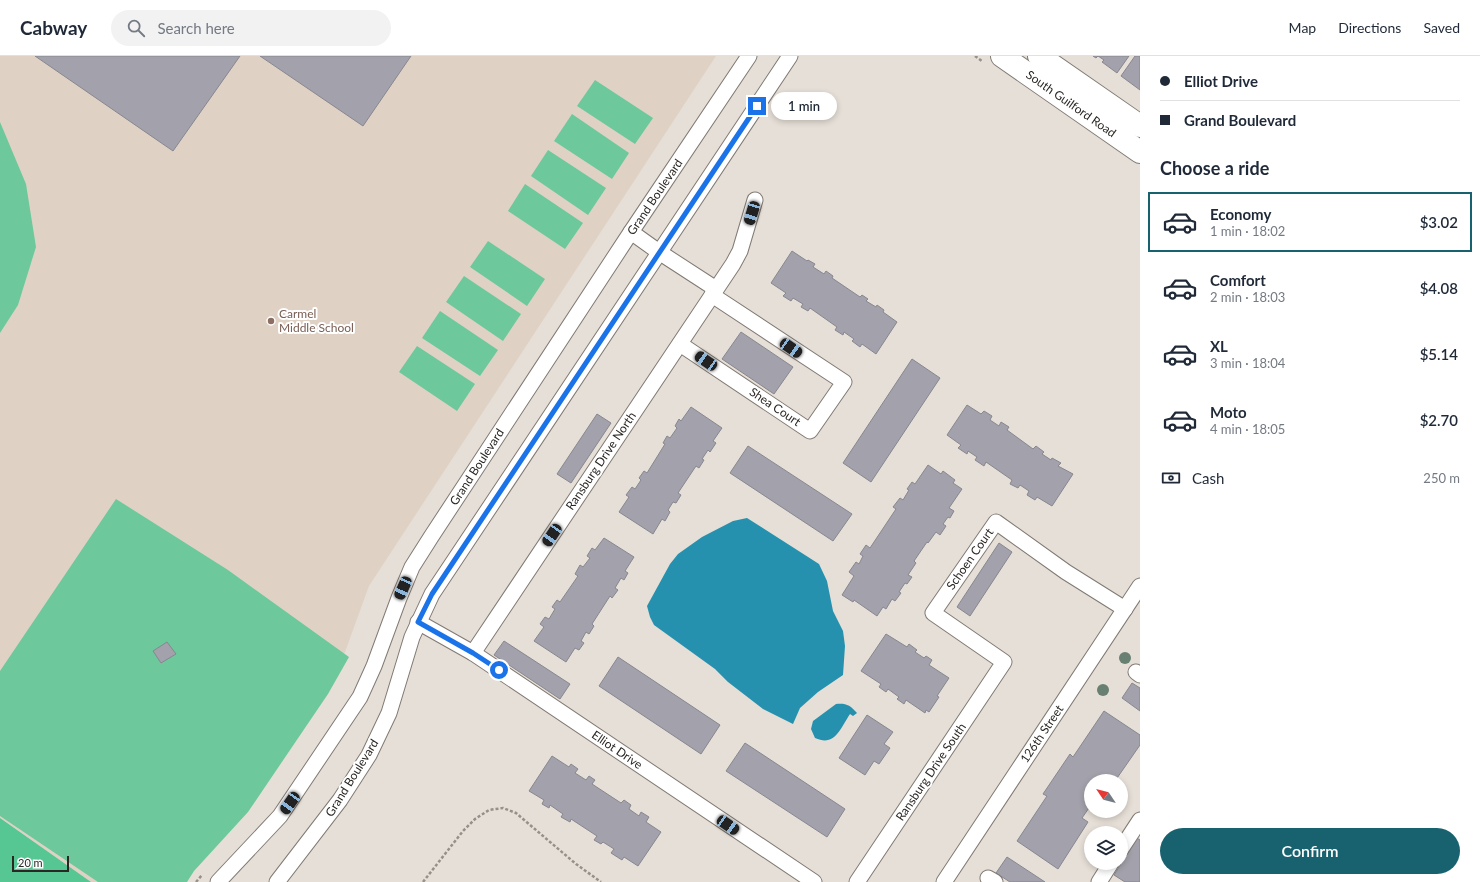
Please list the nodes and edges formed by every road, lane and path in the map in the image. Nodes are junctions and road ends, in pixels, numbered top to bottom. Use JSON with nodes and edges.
{"nodes":[{"id":1,"x":749,"y":56,"type":"edge"},
{"id":2,"x":790,"y":56,"type":"edge"},
{"id":3,"x":1002,"y":56,"type":"edge"},
{"id":4,"x":1039,"y":56,"type":"edge"},
{"id":5,"x":1140,"y":126,"type":"edge"},
{"id":6,"x":1140,"y":152,"type":"edge"},
{"id":7,"x":755,"y":200,"type":"dead end"},
{"id":8,"x":631,"y":232,"type":"junction"},
{"id":9,"x":659,"y":252,"type":"junction"},
{"id":10,"x":714,"y":292,"type":"junction"},
{"id":11,"x":680,"y":344,"type":"junction"},
{"id":12,"x":1140,"y":586,"type":"edge"},
{"id":13,"x":1125,"y":609,"type":"junction"},
{"id":14,"x":418,"y":622,"type":"junction"},
{"id":15,"x":473,"y":653,"type":"junction"},
{"id":16,"x":1004,"y":662,"type":"joint"},
{"id":17,"x":1140,"y":820,"type":"edge"},
{"id":18,"x":1128,"y":838,"type":"edge"},
{"id":19,"x":1107,"y":870,"type":"edge"},
{"id":20,"x":218,"y":882,"type":"edge"},
{"id":21,"x":277,"y":882,"type":"edge"},
{"id":22,"x":423,"y":882,"type":"edge"},
{"id":23,"x":602,"y":882,"type":"edge"},
{"id":24,"x":814,"y":882,"type":"edge"},
{"id":25,"x":857,"y":882,"type":"edge"},
{"id":26,"x":944,"y":882,"type":"edge"},
{"id":27,"x":1099,"y":882,"type":"edge"}],
"edges":[{"from":1,"to":8,"type":"street","name":"Grand Boulevard"},
{"from":2,"to":9,"type":"street","name":"Grand Boulevard"},
{"from":3,"to":6,"type":"main road","name":"South Guilford Road"},
{"from":4,"to":5,"type":"main road","name":"South Guilford Road"},
{"from":7,"to":10,"type":"street","name":"Ransburg Drive North"},
{"from":8,"to":9,"type":"street"},
{"from":8,"to":20,"type":"street","name":"Grand Boulevard"},
{"from":9,"to":10,"type":"street"},
{"from":9,"to":14,"type":"street","name":"Grand Boulevard"},
{"from":10,"to":11,"type":"street","name":"Ransburg Drive North"},
{"from":10,"to":11,"type":"street","name":"Shea Court"},
{"from":11,"to":15,"type":"street","name":"Ransburg Drive North"},
{"from":12,"to":13,"type":"street","name":"126th Street"},
{"from":13,"to":16,"type":"street","name":"Schoen Court"},
{"from":13,"to":26,"type":"street","name":"126th Street"},
{"from":14,"to":15,"type":"street","name":"Elliot Drive"},
{"from":14,"to":21,"type":"street","name":"Grand Boulevard"},
{"from":15,"to":24,"type":"street","name":"Elliot Drive"},
{"from":16,"to":25,"type":"street","name":"Ransburg Drive South"},
{"from":17,"to":18,"type":"street"},
{"from":19,"to":27,"type":"street"},
{"from":22,"to":23,"type":"path"}]}
